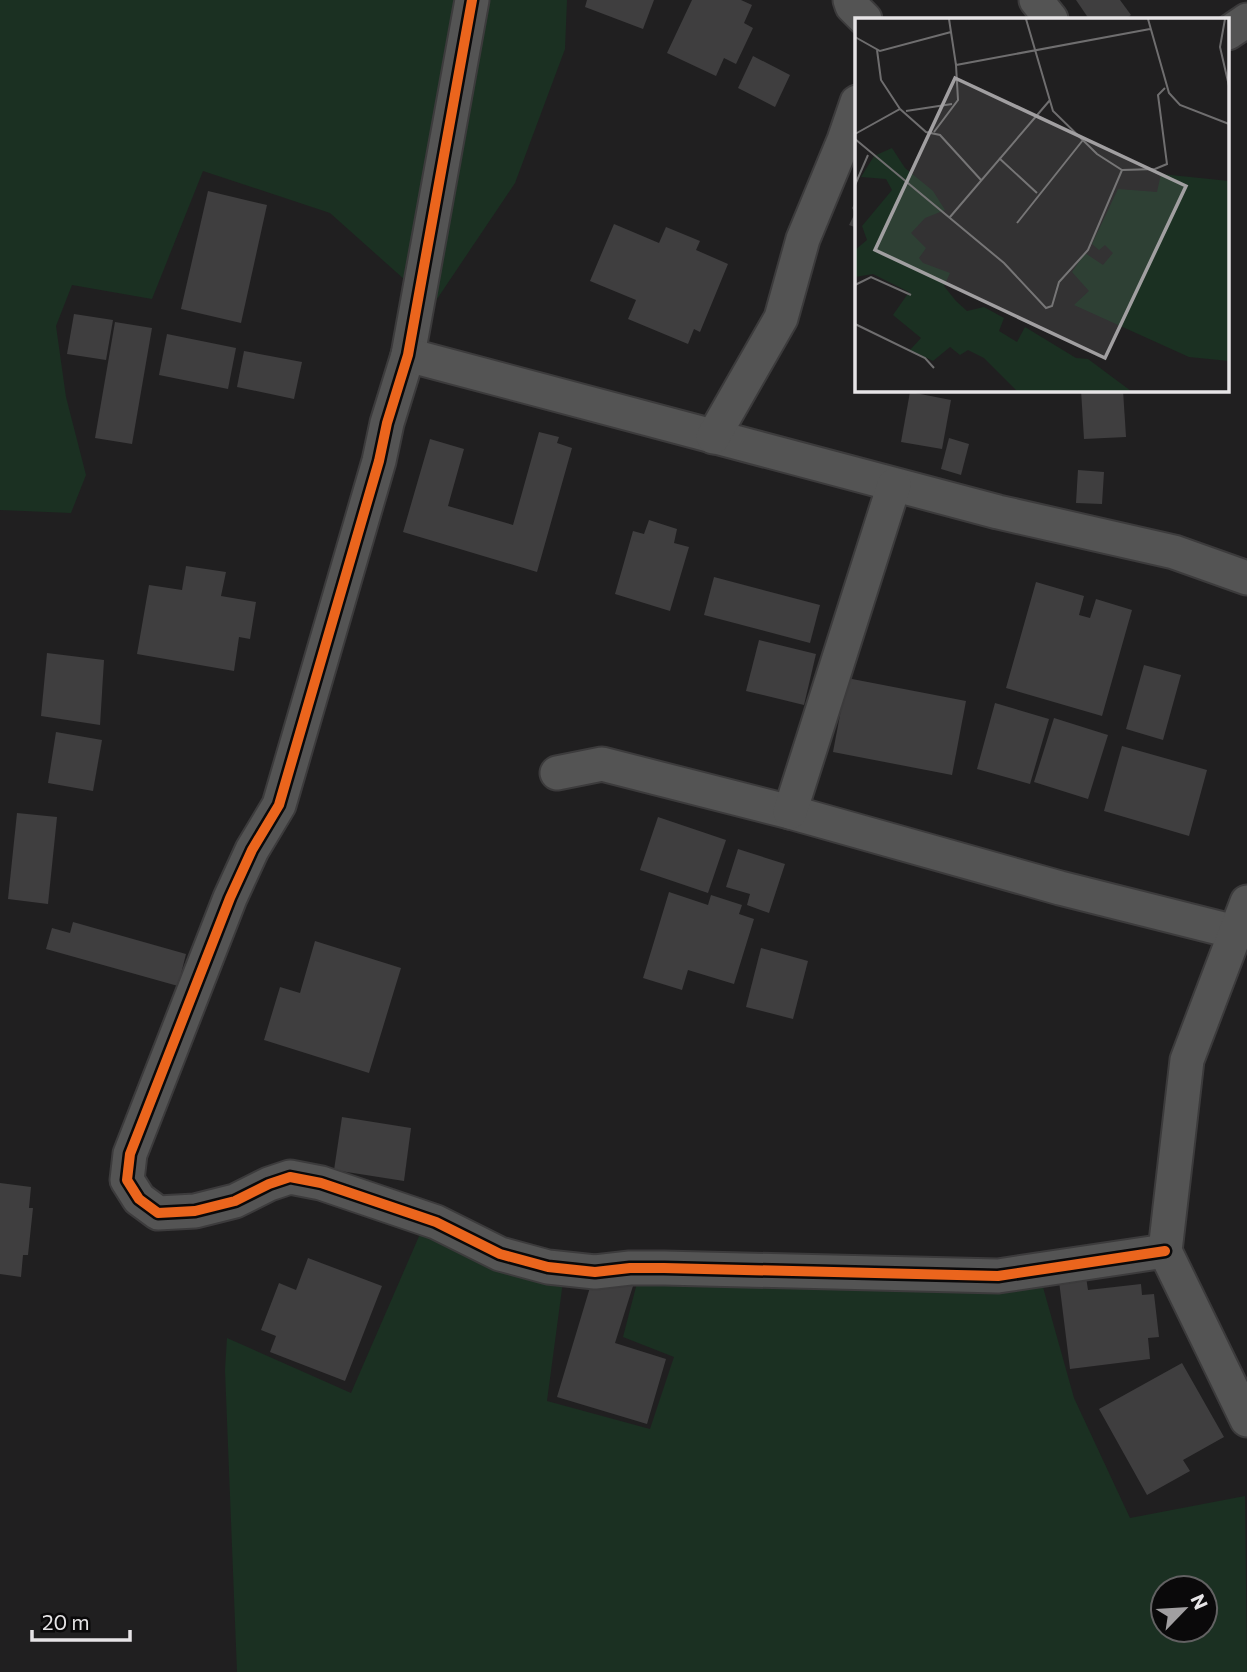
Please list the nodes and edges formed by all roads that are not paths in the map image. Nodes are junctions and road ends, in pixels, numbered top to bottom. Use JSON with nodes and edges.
{"nodes":[{"id":1,"x":472,"y":0,"type":"edge"},
{"id":2,"x":850,"y":0,"type":"edge"},
{"id":3,"x":1036,"y":0,"type":"edge"},
{"id":4,"x":864,"y":18,"type":"edge"},
{"id":5,"x":1050,"y":18,"type":"edge"},
{"id":6,"x":1247,"y":20,"type":"edge"},
{"id":7,"x":1230,"y":32,"type":"edge"},
{"id":8,"x":855,"y":108,"type":"edge"},
{"id":9,"x":408,"y":355,"type":"junction"},
{"id":10,"x":713,"y":438,"type":"junction"},
{"id":11,"x":894,"y":485,"type":"junction"},
{"id":12,"x":1247,"y":578,"type":"edge"},
{"id":13,"x":557,"y":774,"type":"dead end"},
{"id":14,"x":790,"y":812,"type":"junction"},
{"id":15,"x":1241,"y":917,"type":"edge"},
{"id":16,"x":1165,"y":1251,"type":"junction"},
{"id":17,"x":1247,"y":1420,"type":"edge"}],
"edges":[{"from":1,"to":9,"type":"street"},
{"from":2,"to":4,"type":"street"},
{"from":3,"to":5,"type":"street"},
{"from":6,"to":7,"type":"street"},
{"from":8,"to":10,"type":"street"},
{"from":9,"to":10,"type":"street"},
{"from":9,"to":16,"type":"street"},
{"from":10,"to":11,"type":"street"},
{"from":11,"to":12,"type":"street"},
{"from":11,"to":14,"type":"street"},
{"from":13,"to":14,"type":"street"},
{"from":14,"to":15,"type":"street"},
{"from":15,"to":16,"type":"street"},
{"from":16,"to":17,"type":"street"}]}
